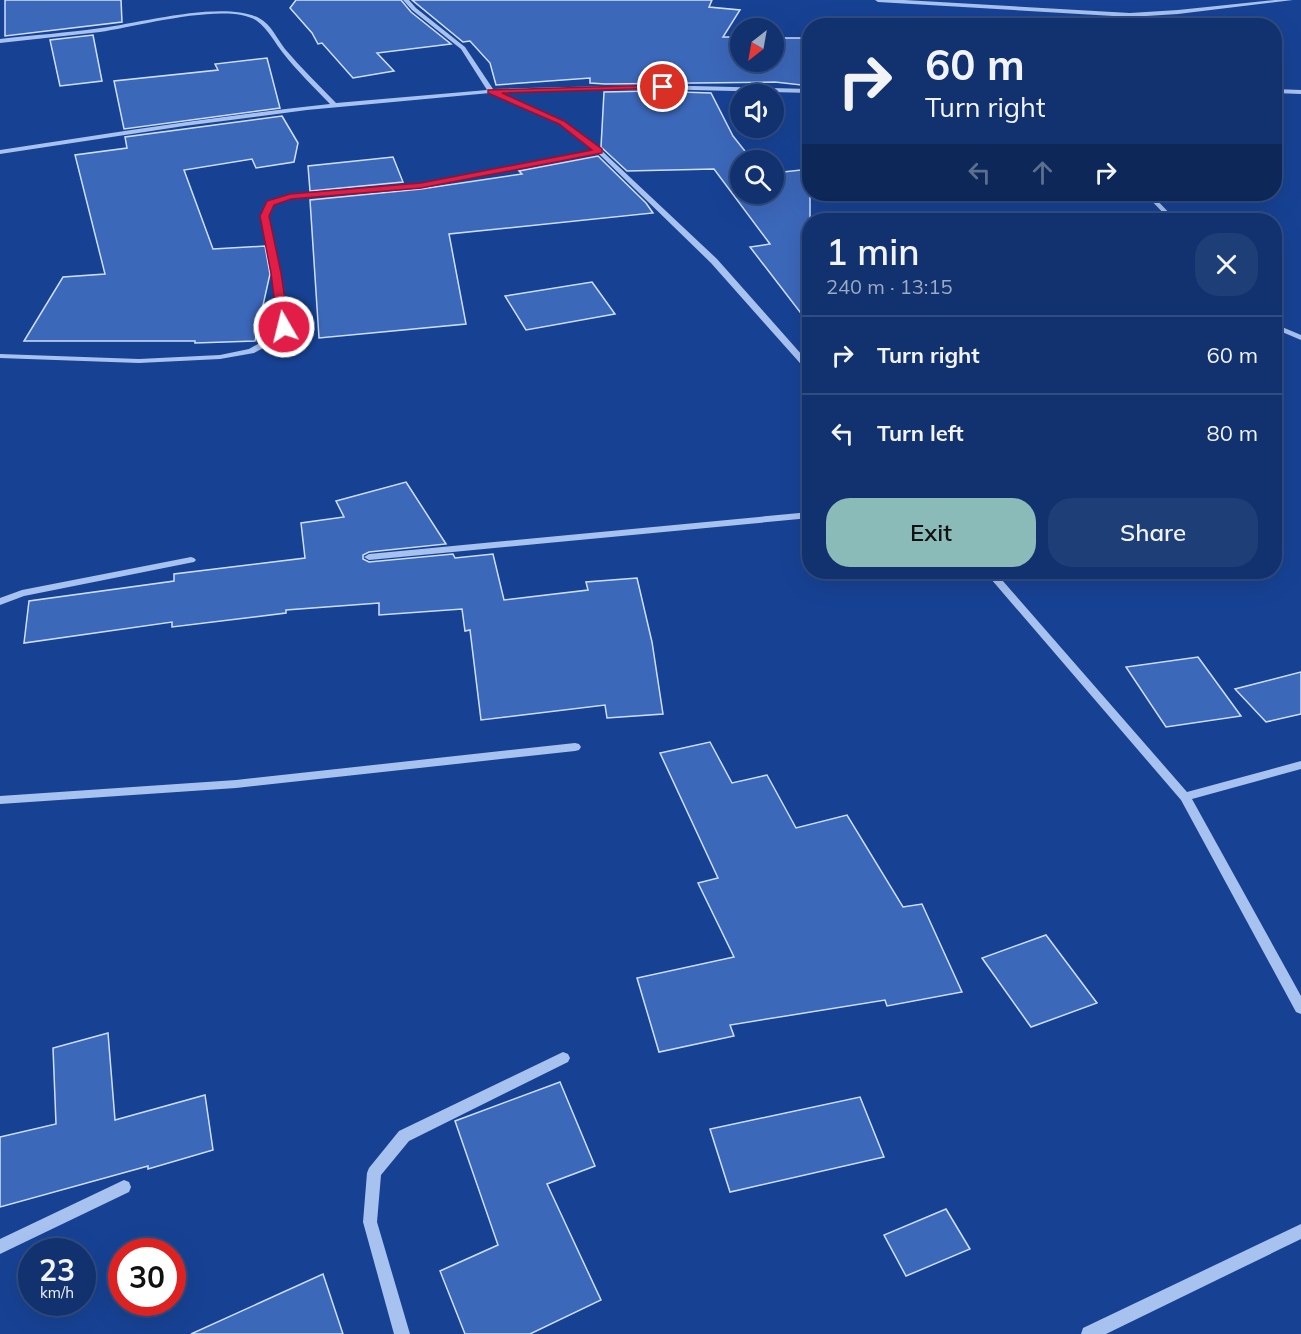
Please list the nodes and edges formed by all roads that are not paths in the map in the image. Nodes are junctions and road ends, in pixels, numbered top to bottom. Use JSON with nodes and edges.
{"nodes":[{"id":1,"x":406,"y":0,"type":"edge"},
{"id":2,"x":878,"y":0,"type":"edge"},
{"id":3,"x":1290,"y":0,"type":"edge"},
{"id":4,"x":0,"y":41,"type":"edge"},
{"id":5,"x":491,"y":91,"type":"junction"},
{"id":6,"x":802,"y":91,"type":"edge"},
{"id":7,"x":1282,"y":91,"type":"edge"},
{"id":8,"x":1301,"y":92,"type":"edge"},
{"id":9,"x":334,"y":105,"type":"junction"},
{"id":10,"x":599,"y":151,"type":"junction"},
{"id":11,"x":0,"y":152,"type":"edge"},
{"id":12,"x":1155,"y":201,"type":"edge"},
{"id":13,"x":1166,"y":213,"type":"edge"},
{"id":14,"x":1282,"y":329,"type":"edge"},
{"id":15,"x":1301,"y":338,"type":"edge"},
{"id":16,"x":0,"y":356,"type":"edge"},
{"id":17,"x":802,"y":360,"type":"edge"},
{"id":18,"x":802,"y":516,"type":"edge"},
{"id":19,"x":369,"y":557,"type":"dead end"},
{"id":20,"x":191,"y":560,"type":"dead end"},
{"id":21,"x":996,"y":579,"type":"edge"},
{"id":22,"x":0,"y":602,"type":"edge"},
{"id":23,"x":575,"y":747,"type":"dead end"},
{"id":24,"x":1301,"y":765,"type":"edge"},
{"id":25,"x":1185,"y":796,"type":"junction"},
{"id":26,"x":0,"y":801,"type":"edge"},
{"id":27,"x":1301,"y":1008,"type":"edge"},
{"id":28,"x":563,"y":1058,"type":"dead end"},
{"id":29,"x":124,"y":1187,"type":"dead end"},
{"id":30,"x":1301,"y":1231,"type":"edge"},
{"id":31,"x":0,"y":1247,"type":"edge"},
{"id":32,"x":402,"y":1334,"type":"edge"},
{"id":33,"x":1089,"y":1334,"type":"edge"}],
"edges":[{"from":1,"to":5,"type":"street"},
{"from":2,"to":3,"type":"street"},
{"from":4,"to":9,"type":"street"},
{"from":5,"to":6,"type":"street"},
{"from":5,"to":9,"type":"street"},
{"from":5,"to":10,"type":"street"},
{"from":7,"to":8,"type":"street"},
{"from":9,"to":11,"type":"street"},
{"from":10,"to":16,"type":"street"},
{"from":10,"to":17,"type":"street"},
{"from":12,"to":13,"type":"street"},
{"from":14,"to":15,"type":"street"},
{"from":18,"to":19,"type":"street"},
{"from":20,"to":22,"type":"street"},
{"from":21,"to":25,"type":"street"},
{"from":23,"to":26,"type":"street"},
{"from":24,"to":25,"type":"street"},
{"from":25,"to":27,"type":"street"},
{"from":28,"to":32,"type":"street"},
{"from":29,"to":31,"type":"street"},
{"from":30,"to":33,"type":"street"}]}
